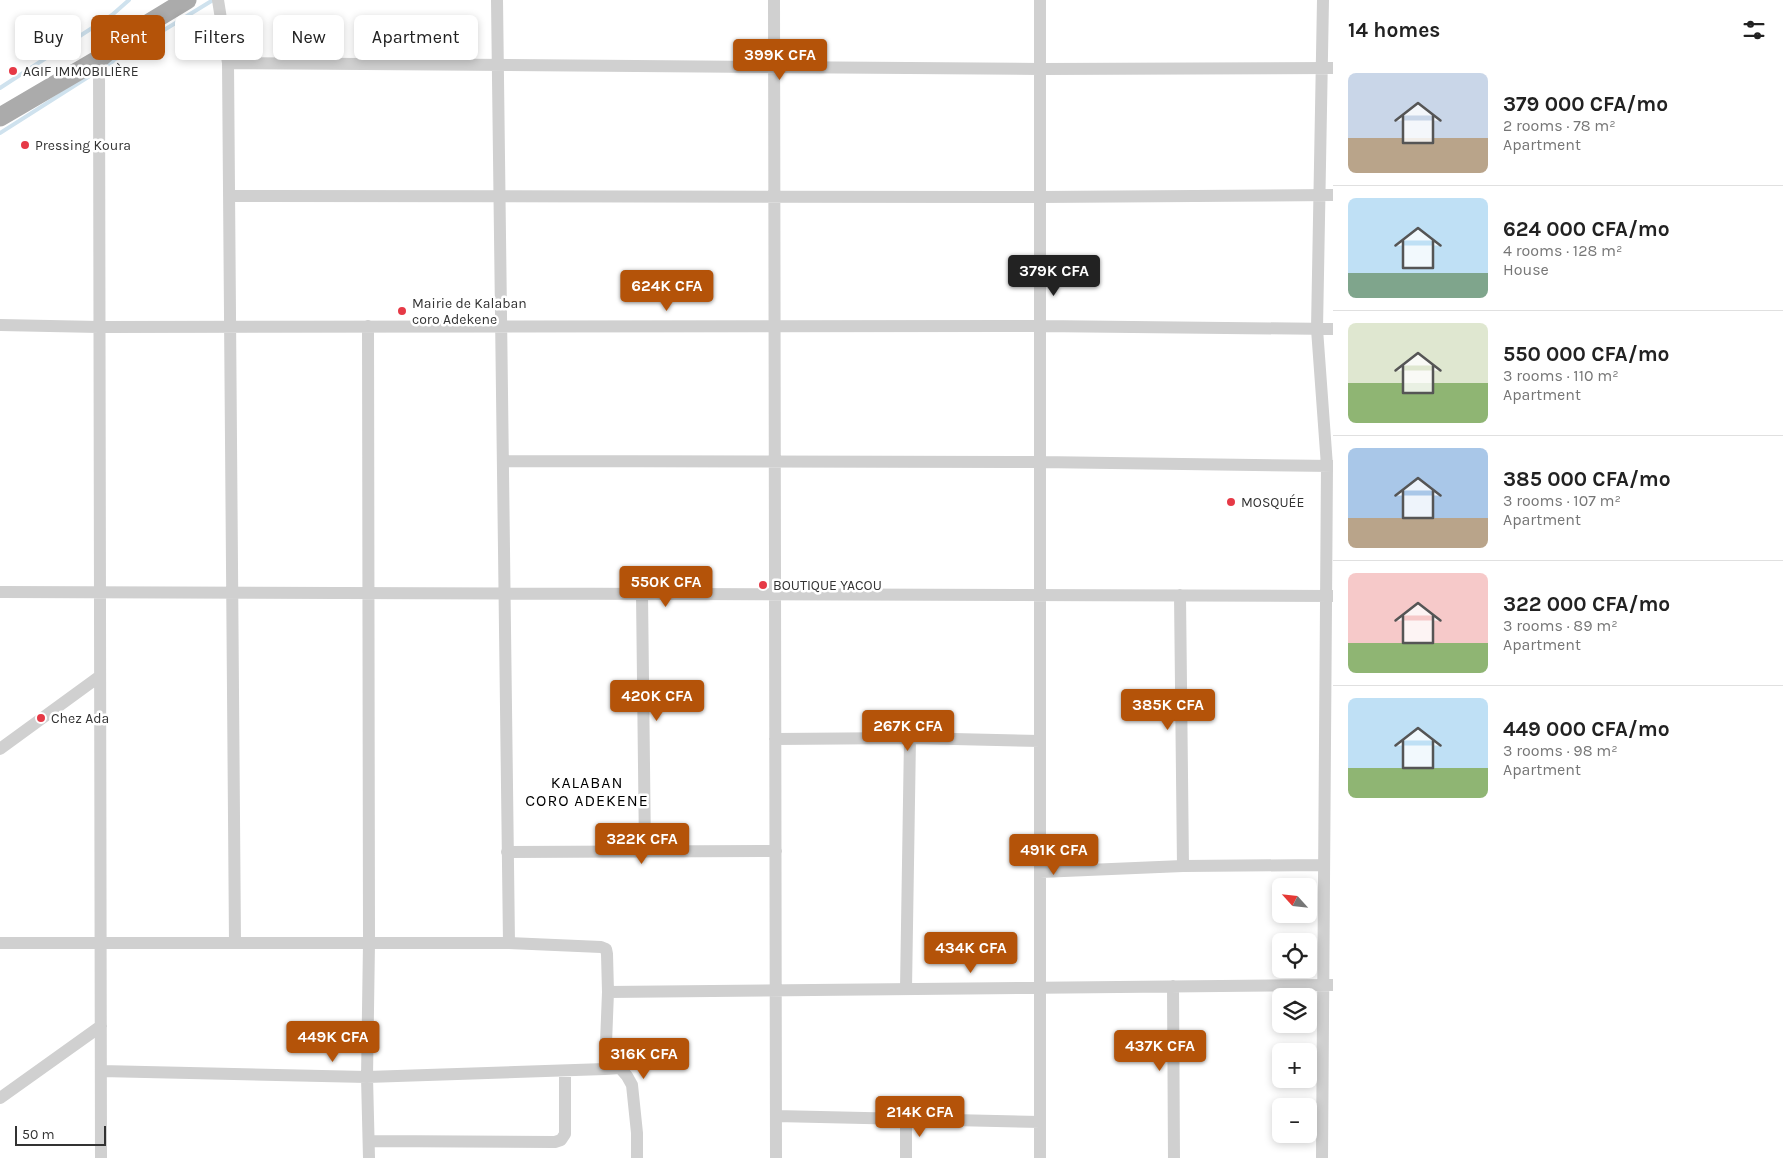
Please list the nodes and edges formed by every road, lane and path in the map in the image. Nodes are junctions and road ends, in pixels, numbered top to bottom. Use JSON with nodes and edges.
{"nodes":[{"id":1,"x":218,"y":0,"type":"edge"},
{"id":2,"x":497,"y":0,"type":"edge"},
{"id":3,"x":774,"y":0,"type":"edge"},
{"id":4,"x":1040,"y":0,"type":"edge"},
{"id":5,"x":1323,"y":0,"type":"edge"},
{"id":6,"x":177,"y":3,"type":"edge"},
{"id":7,"x":159,"y":15,"type":"edge"},
{"id":8,"x":97,"y":60,"type":"edge"},
{"id":9,"x":99,"y":60,"type":"edge"},
{"id":10,"x":228,"y":62,"type":"junction"},
{"id":11,"x":498,"y":65,"type":"junction"},
{"id":12,"x":774,"y":67,"type":"junction"},
{"id":13,"x":1328,"y":68,"type":"edge"},
{"id":14,"x":1040,"y":69,"type":"junction"},
{"id":15,"x":0,"y":117,"type":"edge"},
{"id":16,"x":1318,"y":194,"type":"junction"},
{"id":17,"x":1333,"y":195,"type":"edge"},
{"id":18,"x":229,"y":196,"type":"junction"},
{"id":19,"x":499,"y":196,"type":"junction"},
{"id":20,"x":774,"y":196,"type":"junction"},
{"id":21,"x":1040,"y":197,"type":"junction"},
{"id":22,"x":0,"y":325,"type":"edge"},
{"id":23,"x":775,"y":325,"type":"junction"},
{"id":24,"x":99,"y":326,"type":"junction"},
{"id":25,"x":230,"y":326,"type":"junction"},
{"id":26,"x":368,"y":326,"type":"junction"},
{"id":27,"x":501,"y":326,"type":"junction"},
{"id":28,"x":1040,"y":326,"type":"junction"},
{"id":29,"x":1317,"y":329,"type":"junction"},
{"id":30,"x":1333,"y":329,"type":"edge"},
{"id":31,"x":502,"y":461,"type":"junction"},
{"id":32,"x":775,"y":461,"type":"junction"},
{"id":33,"x":1040,"y":462,"type":"junction"},
{"id":34,"x":1330,"y":466,"type":"edge"},
{"id":35,"x":0,"y":592,"type":"edge"},
{"id":36,"x":100,"y":592,"type":"junction"},
{"id":37,"x":232,"y":593,"type":"junction"},
{"id":38,"x":367,"y":593,"type":"junction"},
{"id":39,"x":504,"y":594,"type":"junction"},
{"id":40,"x":642,"y":594,"type":"junction"},
{"id":41,"x":775,"y":594,"type":"junction"},
{"id":42,"x":1040,"y":595,"type":"junction"},
{"id":43,"x":1180,"y":595,"type":"junction"},
{"id":44,"x":1330,"y":596,"type":"edge"},
{"id":45,"x":100,"y":676,"type":"junction"},
{"id":46,"x":910,"y":738,"type":"junction"},
{"id":47,"x":1329,"y":738,"type":"edge"},
{"id":48,"x":775,"y":739,"type":"junction"},
{"id":49,"x":1040,"y":741,"type":"junction"},
{"id":50,"x":0,"y":750,"type":"edge"},
{"id":51,"x":645,"y":851,"type":"junction"},
{"id":52,"x":776,"y":851,"type":"junction"},
{"id":53,"x":507,"y":852,"type":"junction"},
{"id":54,"x":1324,"y":865,"type":"junction"},
{"id":55,"x":1183,"y":866,"type":"junction"},
{"id":56,"x":1040,"y":872,"type":"junction"},
{"id":57,"x":0,"y":943,"type":"edge"},
{"id":58,"x":100,"y":943,"type":"junction"},
{"id":59,"x":235,"y":943,"type":"junction"},
{"id":60,"x":369,"y":943,"type":"junction"},
{"id":61,"x":508,"y":943,"type":"junction"},
{"id":62,"x":1328,"y":985,"type":"edge"},
{"id":63,"x":1173,"y":986,"type":"junction"},
{"id":64,"x":1040,"y":988,"type":"junction"},
{"id":65,"x":906,"y":989,"type":"junction"},
{"id":66,"x":776,"y":990,"type":"junction"},
{"id":67,"x":608,"y":992,"type":"junction"},
{"id":68,"x":101,"y":1026,"type":"junction"},
{"id":69,"x":605,"y":1069,"type":"junction"},
{"id":70,"x":565,"y":1070,"type":"junction"},
{"id":71,"x":101,"y":1071,"type":"junction"},
{"id":72,"x":367,"y":1077,"type":"junction"},
{"id":73,"x":0,"y":1098,"type":"edge"},
{"id":74,"x":776,"y":1116,"type":"junction"},
{"id":75,"x":906,"y":1118,"type":"junction"},
{"id":76,"x":1040,"y":1122,"type":"junction"},
{"id":77,"x":1327,"y":1124,"type":"edge"},
{"id":78,"x":370,"y":1141,"type":"junction"},
{"id":79,"x":101,"y":1158,"type":"edge"},
{"id":80,"x":369,"y":1158,"type":"edge"},
{"id":81,"x":637,"y":1158,"type":"edge"},
{"id":82,"x":776,"y":1158,"type":"edge"},
{"id":83,"x":906,"y":1158,"type":"edge"},
{"id":84,"x":1040,"y":1158,"type":"edge"},
{"id":85,"x":1174,"y":1158,"type":"edge"},
{"id":86,"x":1322,"y":1158,"type":"edge"}],
"edges":[{"from":1,"to":10,"type":"street"},
{"from":2,"to":11,"type":"street"},
{"from":3,"to":12,"type":"street"},
{"from":4,"to":14,"type":"street"},
{"from":5,"to":13,"type":"street"},
{"from":6,"to":7,"type":"main road"},
{"from":8,"to":15,"type":"main road"},
{"from":9,"to":24,"type":"street"},
{"from":10,"to":11,"type":"street"},
{"from":10,"to":18,"type":"street"},
{"from":11,"to":12,"type":"street"},
{"from":11,"to":19,"type":"street"},
{"from":12,"to":14,"type":"street"},
{"from":12,"to":20,"type":"street"},
{"from":13,"to":14,"type":"street"},
{"from":13,"to":16,"type":"street"},
{"from":14,"to":21,"type":"street"},
{"from":16,"to":17,"type":"street"},
{"from":16,"to":21,"type":"street"},
{"from":16,"to":29,"type":"street"},
{"from":18,"to":19,"type":"street"},
{"from":18,"to":25,"type":"street"},
{"from":19,"to":20,"type":"street"},
{"from":19,"to":27,"type":"street"},
{"from":20,"to":21,"type":"street"},
{"from":20,"to":23,"type":"street"},
{"from":21,"to":28,"type":"street"},
{"from":22,"to":24,"type":"street"},
{"from":23,"to":27,"type":"street"},
{"from":23,"to":28,"type":"street"},
{"from":23,"to":32,"type":"street"},
{"from":24,"to":25,"type":"street"},
{"from":24,"to":36,"type":"street"},
{"from":25,"to":26,"type":"street"},
{"from":25,"to":37,"type":"street"},
{"from":26,"to":27,"type":"street"},
{"from":26,"to":38,"type":"street"},
{"from":27,"to":31,"type":"street"},
{"from":28,"to":29,"type":"street"},
{"from":28,"to":33,"type":"street"},
{"from":29,"to":30,"type":"street"},
{"from":29,"to":34,"type":"street"},
{"from":31,"to":32,"type":"street"},
{"from":31,"to":39,"type":"street"},
{"from":32,"to":33,"type":"street"},
{"from":32,"to":41,"type":"street"},
{"from":33,"to":34,"type":"street"},
{"from":33,"to":42,"type":"street"},
{"from":34,"to":44,"type":"street"},
{"from":35,"to":36,"type":"street"},
{"from":36,"to":37,"type":"street"},
{"from":36,"to":45,"type":"street"},
{"from":37,"to":38,"type":"street"},
{"from":37,"to":59,"type":"street"},
{"from":38,"to":39,"type":"street"},
{"from":38,"to":60,"type":"street"},
{"from":39,"to":40,"type":"street"},
{"from":39,"to":53,"type":"street"},
{"from":40,"to":41,"type":"street"},
{"from":40,"to":51,"type":"street"},
{"from":41,"to":42,"type":"street"},
{"from":41,"to":48,"type":"street"},
{"from":42,"to":43,"type":"street"},
{"from":42,"to":49,"type":"street"},
{"from":43,"to":44,"type":"street"},
{"from":43,"to":55,"type":"street"},
{"from":44,"to":47,"type":"street"},
{"from":45,"to":50,"type":"street"},
{"from":45,"to":58,"type":"street"},
{"from":46,"to":48,"type":"street"},
{"from":46,"to":49,"type":"street"},
{"from":46,"to":65,"type":"street"},
{"from":47,"to":54,"type":"street"},
{"from":48,"to":52,"type":"street"},
{"from":49,"to":56,"type":"street"},
{"from":51,"to":52,"type":"street"},
{"from":51,"to":53,"type":"street"},
{"from":52,"to":66,"type":"street"},
{"from":53,"to":61,"type":"street"},
{"from":54,"to":55,"type":"street"},
{"from":54,"to":62,"type":"street"},
{"from":55,"to":56,"type":"street"},
{"from":56,"to":64,"type":"street"},
{"from":57,"to":58,"type":"street"},
{"from":58,"to":59,"type":"street"},
{"from":58,"to":68,"type":"street"},
{"from":59,"to":60,"type":"street"},
{"from":60,"to":61,"type":"street"},
{"from":60,"to":72,"type":"street"},
{"from":61,"to":67,"type":"street"},
{"from":62,"to":63,"type":"street"},
{"from":62,"to":77,"type":"street"},
{"from":63,"to":64,"type":"street"},
{"from":63,"to":85,"type":"street"},
{"from":64,"to":65,"type":"street"},
{"from":64,"to":76,"type":"street"},
{"from":65,"to":66,"type":"street"},
{"from":66,"to":67,"type":"street"},
{"from":66,"to":74,"type":"street"},
{"from":67,"to":69,"type":"street"},
{"from":68,"to":71,"type":"street"},
{"from":68,"to":73,"type":"street"},
{"from":69,"to":70,"type":"street"},
{"from":69,"to":81,"type":"street"},
{"from":70,"to":72,"type":"street"},
{"from":70,"to":78,"type":"street"},
{"from":71,"to":72,"type":"street"},
{"from":71,"to":79,"type":"street"},
{"from":72,"to":78,"type":"street"},
{"from":74,"to":75,"type":"street"},
{"from":74,"to":82,"type":"street"},
{"from":75,"to":76,"type":"street"},
{"from":75,"to":83,"type":"street"},
{"from":76,"to":84,"type":"street"},
{"from":77,"to":86,"type":"street"},
{"from":78,"to":80,"type":"street"}]}
